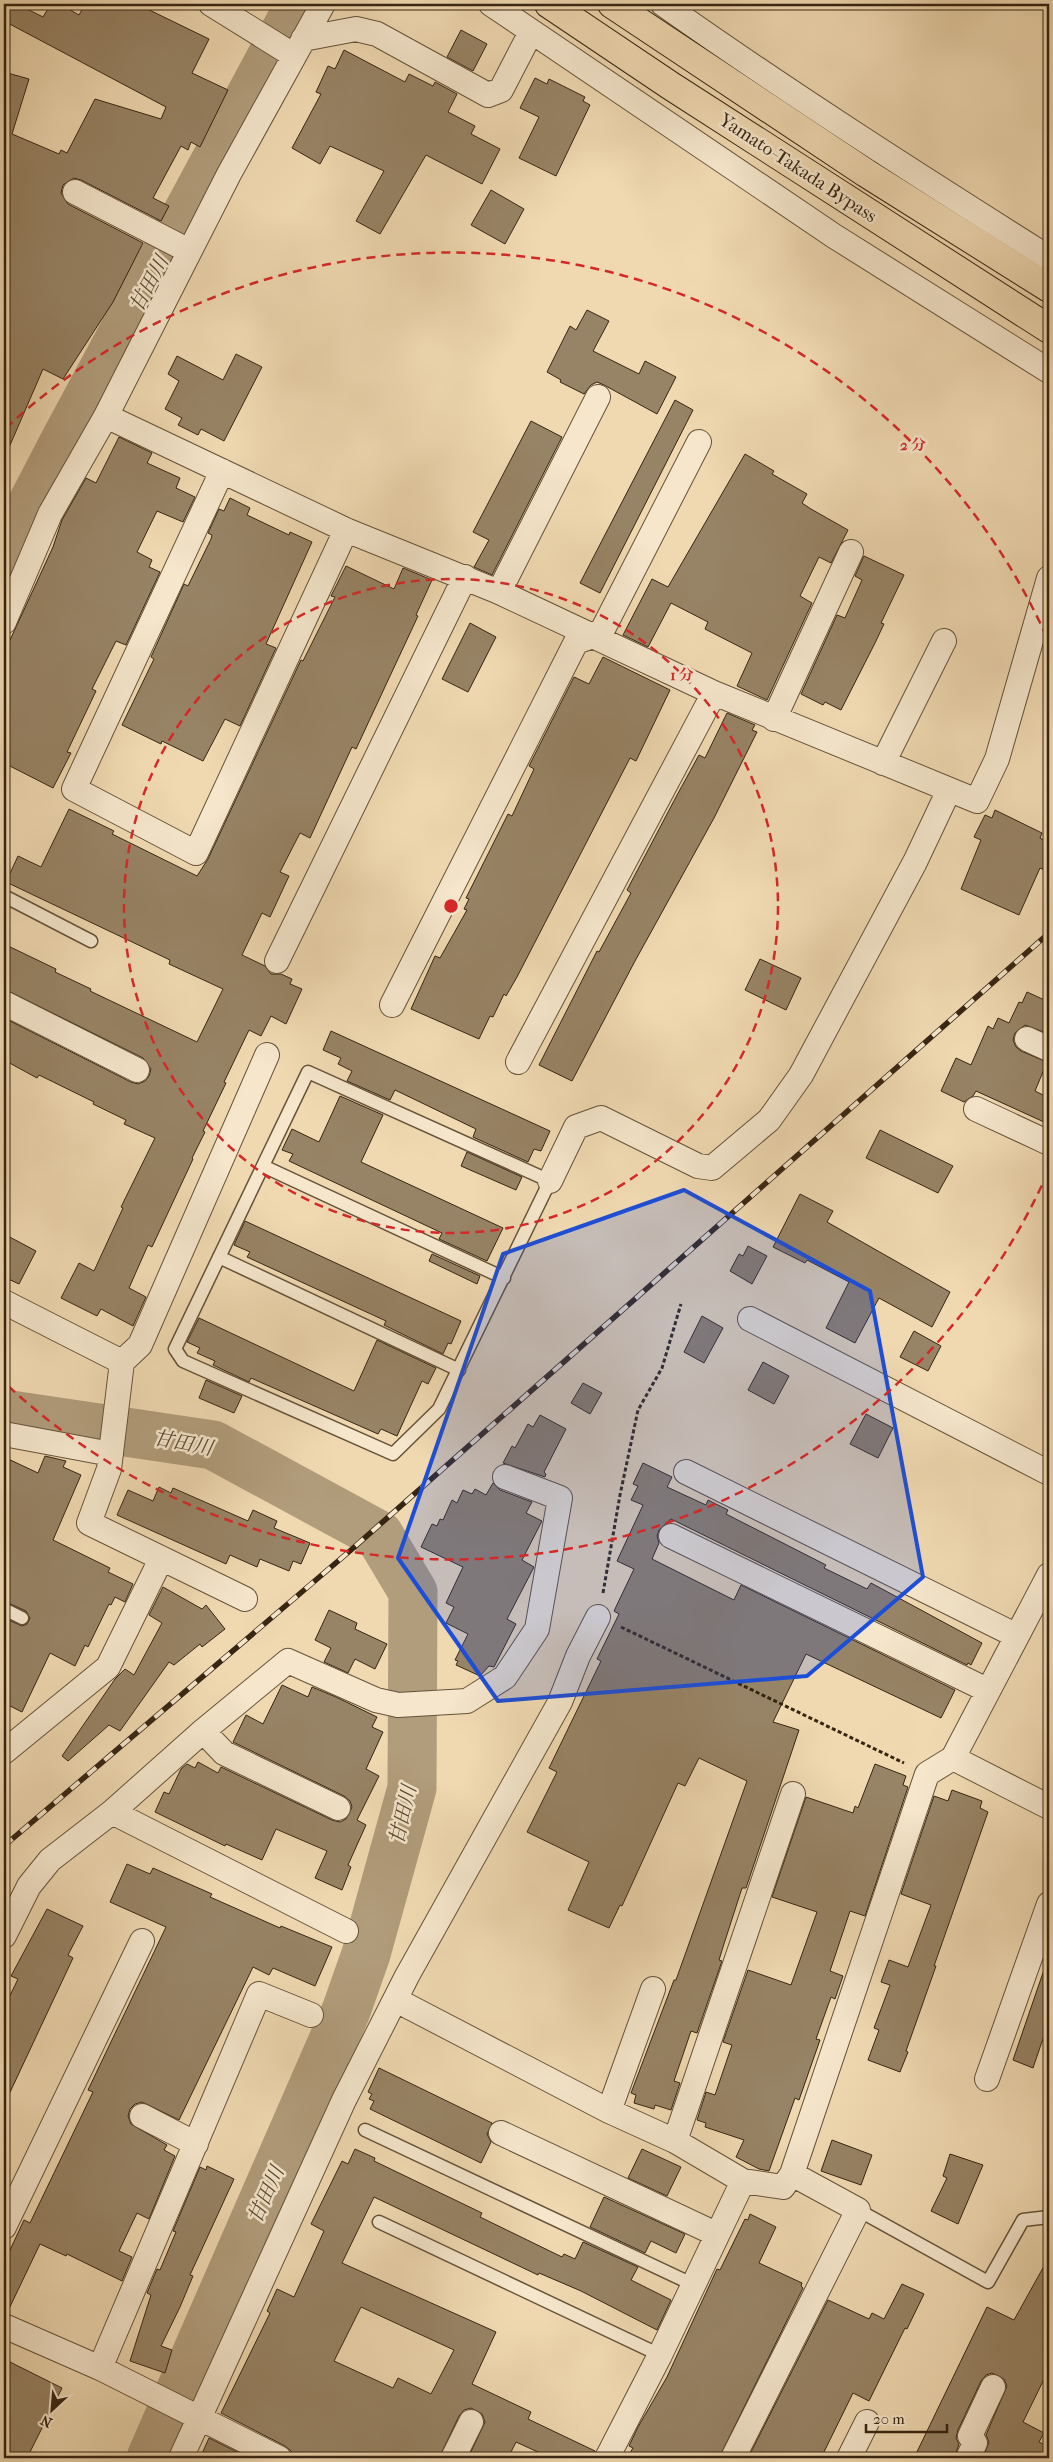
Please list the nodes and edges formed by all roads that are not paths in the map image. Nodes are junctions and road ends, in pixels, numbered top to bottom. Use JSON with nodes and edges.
{"nodes":[{"id":1,"x":211,"y":4,"type":"edge"},
{"id":2,"x":323,"y":4,"type":"edge"},
{"id":3,"x":491,"y":4,"type":"edge"},
{"id":4,"x":549,"y":4,"type":"edge"},
{"id":5,"x":612,"y":4,"type":"edge"},
{"id":6,"x":663,"y":4,"type":"edge"},
{"id":7,"x":531,"y":32,"type":"junction"},
{"id":8,"x":298,"y":47,"type":"junction"},
{"id":9,"x":76,"y":192,"type":"dead end"},
{"id":10,"x":189,"y":251,"type":"junction"},
{"id":11,"x":1049,"y":258,"type":"edge"},
{"id":12,"x":1049,"y":288,"type":"edge"},
{"id":13,"x":1049,"y":329,"type":"edge"},
{"id":14,"x":1049,"y":370,"type":"edge"},
{"id":15,"x":598,"y":397,"type":"dead end"},
{"id":16,"x":106,"y":416,"type":"junction"},
{"id":17,"x":699,"y":442,"type":"dead end"},
{"id":18,"x":222,"y":471,"type":"junction"},
{"id":19,"x":346,"y":530,"type":"junction"},
{"id":20,"x":851,"y":552,"type":"dead end"},
{"id":21,"x":465,"y":577,"type":"junction"},
{"id":22,"x":1049,"y":578,"type":"edge"},
{"id":23,"x":499,"y":592,"type":"junction"},
{"id":24,"x":4,"y":622,"type":"edge"},
{"id":25,"x":593,"y":636,"type":"junction"},
{"id":26,"x":944,"y":640,"type":"dead end"},
{"id":27,"x":714,"y":693,"type":"junction"},
{"id":28,"x":774,"y":719,"type":"junction"},
{"id":29,"x":883,"y":763,"type":"junction"},
{"id":30,"x":949,"y":790,"type":"junction"},
{"id":31,"x":4,"y":896,"type":"edge"},
{"id":32,"x":91,"y":942,"type":"dead end"},
{"id":33,"x":278,"y":960,"type":"dead end"},
{"id":34,"x":4,"y":1003,"type":"edge"},
{"id":35,"x":392,"y":1006,"type":"dead end"},
{"id":36,"x":1027,"y":1039,"type":"dead end"},
{"id":37,"x":1049,"y":1049,"type":"edge"},
{"id":38,"x":267,"y":1055,"type":"dead end"},
{"id":39,"x":518,"y":1062,"type":"dead end"},
{"id":40,"x":137,"y":1070,"type":"dead end"},
{"id":41,"x":976,"y":1109,"type":"dead end"},
{"id":42,"x":1049,"y":1143,"type":"edge"},
{"id":43,"x":263,"y":1166,"type":"junction"},
{"id":44,"x":550,"y":1181,"type":"junction"},
{"id":45,"x":219,"y":1257,"type":"junction"},
{"id":46,"x":504,"y":1278,"type":"junction"},
{"id":47,"x":4,"y":1302,"type":"edge"},
{"id":48,"x":750,"y":1319,"type":"dead end"},
{"id":49,"x":122,"y":1362,"type":"junction"},
{"id":50,"x":459,"y":1370,"type":"junction"},
{"id":51,"x":4,"y":1434,"type":"edge"},
{"id":52,"x":111,"y":1454,"type":"junction"},
{"id":53,"x":686,"y":1472,"type":"dead end"},
{"id":54,"x":1049,"y":1473,"type":"edge"},
{"id":55,"x":505,"y":1476,"type":"dead end"},
{"id":56,"x":671,"y":1536,"type":"dead end"},
{"id":57,"x":160,"y":1559,"type":"junction"},
{"id":58,"x":1049,"y":1575,"type":"edge"},
{"id":59,"x":245,"y":1599,"type":"dead end"},
{"id":60,"x":4,"y":1609,"type":"edge"},
{"id":61,"x":598,"y":1617,"type":"road end"},
{"id":62,"x":22,"y":1618,"type":"dead end"},
{"id":63,"x":1017,"y":1636,"type":"junction"},
{"id":64,"x":987,"y":1690,"type":"junction"},
{"id":65,"x":203,"y":1731,"type":"junction"},
{"id":66,"x":4,"y":1752,"type":"edge"},
{"id":67,"x":953,"y":1758,"type":"junction"},
{"id":68,"x":793,"y":1794,"type":"dead end"},
{"id":69,"x":1049,"y":1807,"type":"edge"},
{"id":70,"x":338,"y":1808,"type":"dead end"},
{"id":71,"x":112,"y":1812,"type":"junction"},
{"id":72,"x":1049,"y":1904,"type":"edge"},
{"id":73,"x":346,"y":1931,"type":"dead end"},
{"id":74,"x":4,"y":1936,"type":"edge"},
{"id":75,"x":142,"y":1941,"type":"dead end"},
{"id":76,"x":653,"y":1989,"type":"dead end"},
{"id":77,"x":396,"y":2000,"type":"junction"},
{"id":78,"x":311,"y":2015,"type":"dead end"},
{"id":79,"x":987,"y":2079,"type":"dead end"},
{"id":80,"x":608,"y":2111,"type":"junction"},
{"id":81,"x":142,"y":2116,"type":"dead end"},
{"id":82,"x":365,"y":2130,"type":"dead end"},
{"id":83,"x":501,"y":2133,"type":"dead end"},
{"id":84,"x":675,"y":2141,"type":"junction"},
{"id":85,"x":196,"y":2144,"type":"junction"},
{"id":86,"x":792,"y":2174,"type":"junction"},
{"id":87,"x":743,"y":2181,"type":"junction"},
{"id":88,"x":858,"y":2210,"type":"junction"},
{"id":89,"x":1049,"y":2217,"type":"edge"},
{"id":90,"x":379,"y":2222,"type":"dead end"},
{"id":91,"x":4,"y":2227,"type":"edge"},
{"id":92,"x":716,"y":2234,"type":"junction"},
{"id":93,"x":692,"y":2284,"type":"junction"},
{"id":94,"x":4,"y":2326,"type":"edge"},
{"id":95,"x":660,"y":2355,"type":"junction"},
{"id":96,"x":100,"y":2368,"type":"junction"},
{"id":97,"x":993,"y":2387,"type":"dead end"},
{"id":98,"x":199,"y":2419,"type":"junction"},
{"id":99,"x":471,"y":2422,"type":"dead end"},
{"id":100,"x":867,"y":2422,"type":"dead end"},
{"id":101,"x":181,"y":2458,"type":"edge"},
{"id":102,"x":279,"y":2458,"type":"edge"},
{"id":103,"x":454,"y":2458,"type":"edge"},
{"id":104,"x":607,"y":2458,"type":"edge"},
{"id":105,"x":733,"y":2458,"type":"edge"},
{"id":106,"x":849,"y":2458,"type":"edge"},
{"id":107,"x":968,"y":2458,"type":"edge"}],
"edges":[{"from":1,"to":8,"type":"street"},
{"from":2,"to":8,"type":"street"},
{"from":3,"to":7,"type":"street"},
{"from":4,"to":13,"type":"highway","name":"Yamato-Takada Bypass"},
{"from":5,"to":12,"type":"highway","name":"Yamato-Takada Bypass"},
{"from":6,"to":11,"type":"street"},
{"from":7,"to":8,"type":"street"},
{"from":7,"to":14,"type":"street"},
{"from":8,"to":10,"type":"street"},
{"from":9,"to":10,"type":"street"},
{"from":10,"to":16,"type":"street"},
{"from":15,"to":23,"type":"street"},
{"from":16,"to":18,"type":"street"},
{"from":16,"to":24,"type":"street"},
{"from":17,"to":25,"type":"street"},
{"from":18,"to":19,"type":"street"},
{"from":18,"to":19,"type":"street"},
{"from":19,"to":21,"type":"street"},
{"from":20,"to":28,"type":"street"},
{"from":21,"to":23,"type":"street"},
{"from":21,"to":33,"type":"street"},
{"from":22,"to":30,"type":"street"},
{"from":23,"to":25,"type":"street"},
{"from":25,"to":27,"type":"street"},
{"from":25,"to":35,"type":"street"},
{"from":26,"to":29,"type":"street"},
{"from":27,"to":28,"type":"street"},
{"from":27,"to":39,"type":"street"},
{"from":28,"to":29,"type":"street"},
{"from":29,"to":30,"type":"street"},
{"from":30,"to":44,"type":"street"},
{"from":31,"to":32,"type":"lane"},
{"from":34,"to":40,"type":"street"},
{"from":36,"to":37,"type":"street"},
{"from":38,"to":49,"type":"street"},
{"from":41,"to":42,"type":"street"},
{"from":43,"to":44,"type":"lane"},
{"from":43,"to":45,"type":"lane"},
{"from":43,"to":46,"type":"lane"},
{"from":44,"to":46,"type":"lane"},
{"from":45,"to":50,"type":"lane"},
{"from":45,"to":50,"type":"lane"},
{"from":46,"to":50,"type":"lane"},
{"from":47,"to":49,"type":"street"},
{"from":48,"to":54,"type":"street"},
{"from":49,"to":52,"type":"street"},
{"from":51,"to":52,"type":"street"},
{"from":52,"to":57,"type":"street"},
{"from":53,"to":63,"type":"street"},
{"from":55,"to":65,"type":"street"},
{"from":56,"to":64,"type":"street"},
{"from":57,"to":59,"type":"street"},
{"from":57,"to":66,"type":"street"},
{"from":58,"to":63,"type":"street"},
{"from":60,"to":62,"type":"lane"},
{"from":61,"to":77,"type":"street"},
{"from":63,"to":64,"type":"street"},
{"from":64,"to":67,"type":"street"},
{"from":65,"to":70,"type":"street"},
{"from":65,"to":71,"type":"street"},
{"from":67,"to":69,"type":"street"},
{"from":67,"to":86,"type":"street"},
{"from":68,"to":84,"type":"street"},
{"from":71,"to":73,"type":"street"},
{"from":71,"to":74,"type":"street"},
{"from":72,"to":79,"type":"street"},
{"from":75,"to":91,"type":"street"},
{"from":76,"to":80,"type":"street"},
{"from":77,"to":80,"type":"street"},
{"from":77,"to":98,"type":"street"},
{"from":78,"to":85,"type":"street"},
{"from":80,"to":84,"type":"street"},
{"from":81,"to":85,"type":"street"},
{"from":82,"to":93,"type":"lane"},
{"from":83,"to":92,"type":"street"},
{"from":84,"to":87,"type":"street"},
{"from":85,"to":96,"type":"street"},
{"from":86,"to":87,"type":"street"},
{"from":86,"to":88,"type":"street"},
{"from":87,"to":92,"type":"street"},
{"from":88,"to":89,"type":"lane"},
{"from":88,"to":105,"type":"street"},
{"from":90,"to":95,"type":"lane"},
{"from":92,"to":93,"type":"street"},
{"from":93,"to":95,"type":"street"},
{"from":94,"to":96,"type":"street"},
{"from":95,"to":104,"type":"street"},
{"from":96,"to":98,"type":"street"},
{"from":97,"to":107,"type":"street"},
{"from":98,"to":101,"type":"street"},
{"from":98,"to":102,"type":"street"},
{"from":99,"to":103,"type":"street"},
{"from":100,"to":106,"type":"street"}]}
